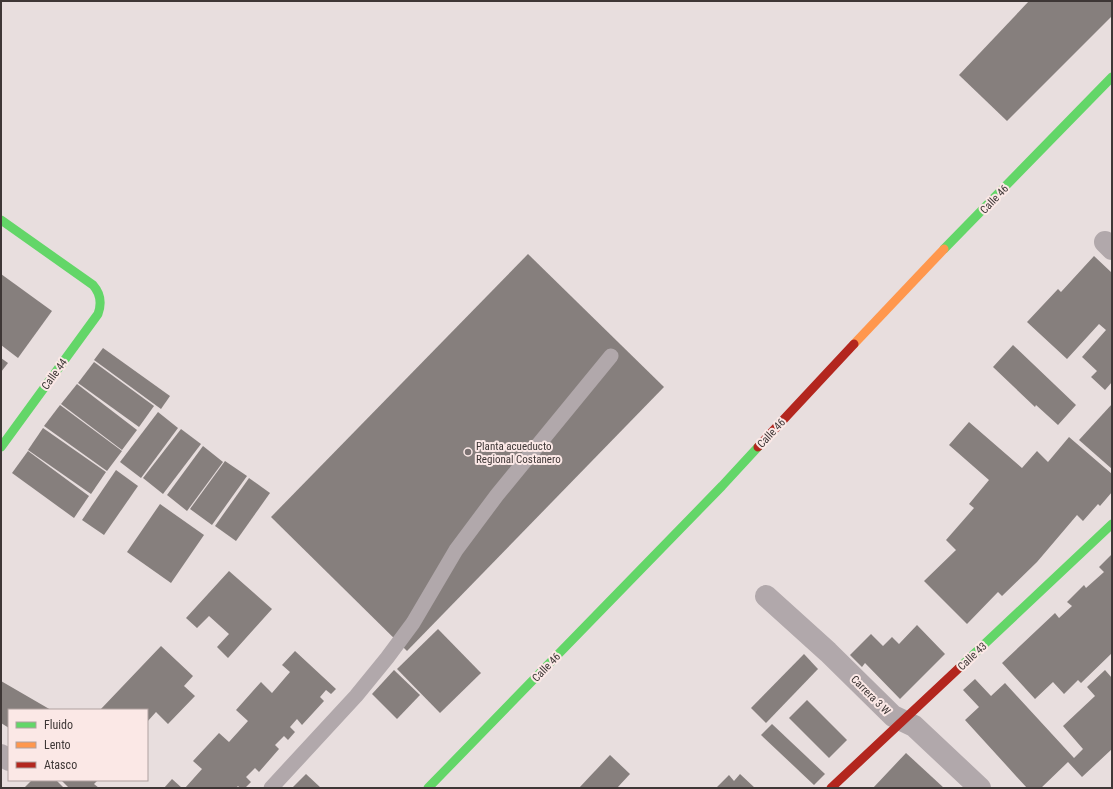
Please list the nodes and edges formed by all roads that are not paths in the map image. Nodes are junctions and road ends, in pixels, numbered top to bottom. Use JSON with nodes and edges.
{"nodes":[{"id":1,"x":1112,"y":77,"type":"edge"},
{"id":2,"x":1,"y":220,"type":"edge"},
{"id":3,"x":611,"y":356,"type":"dead end"},
{"id":4,"x":1,"y":447,"type":"edge"},
{"id":5,"x":1112,"y":524,"type":"edge"},
{"id":6,"x":766,"y":596,"type":"dead end"},
{"id":7,"x":903,"y":721,"type":"junction"},
{"id":8,"x":270,"y":788,"type":"edge"},
{"id":9,"x":428,"y":788,"type":"edge"},
{"id":10,"x":831,"y":788,"type":"edge"},
{"id":11,"x":980,"y":788,"type":"edge"}],
"edges":[{"from":1,"to":9,"type":"street","name":"Calle 46"},
{"from":2,"to":4,"type":"street","name":"Calle 44"},
{"from":3,"to":8,"type":"lane"},
{"from":5,"to":7,"type":"street","name":"Calle 43"},
{"from":6,"to":7,"type":"street","name":"Carrera 3 W"},
{"from":7,"to":10,"type":"street","name":"Calle 43"},
{"from":7,"to":11,"type":"street","name":"Carrera 3 W"}]}
